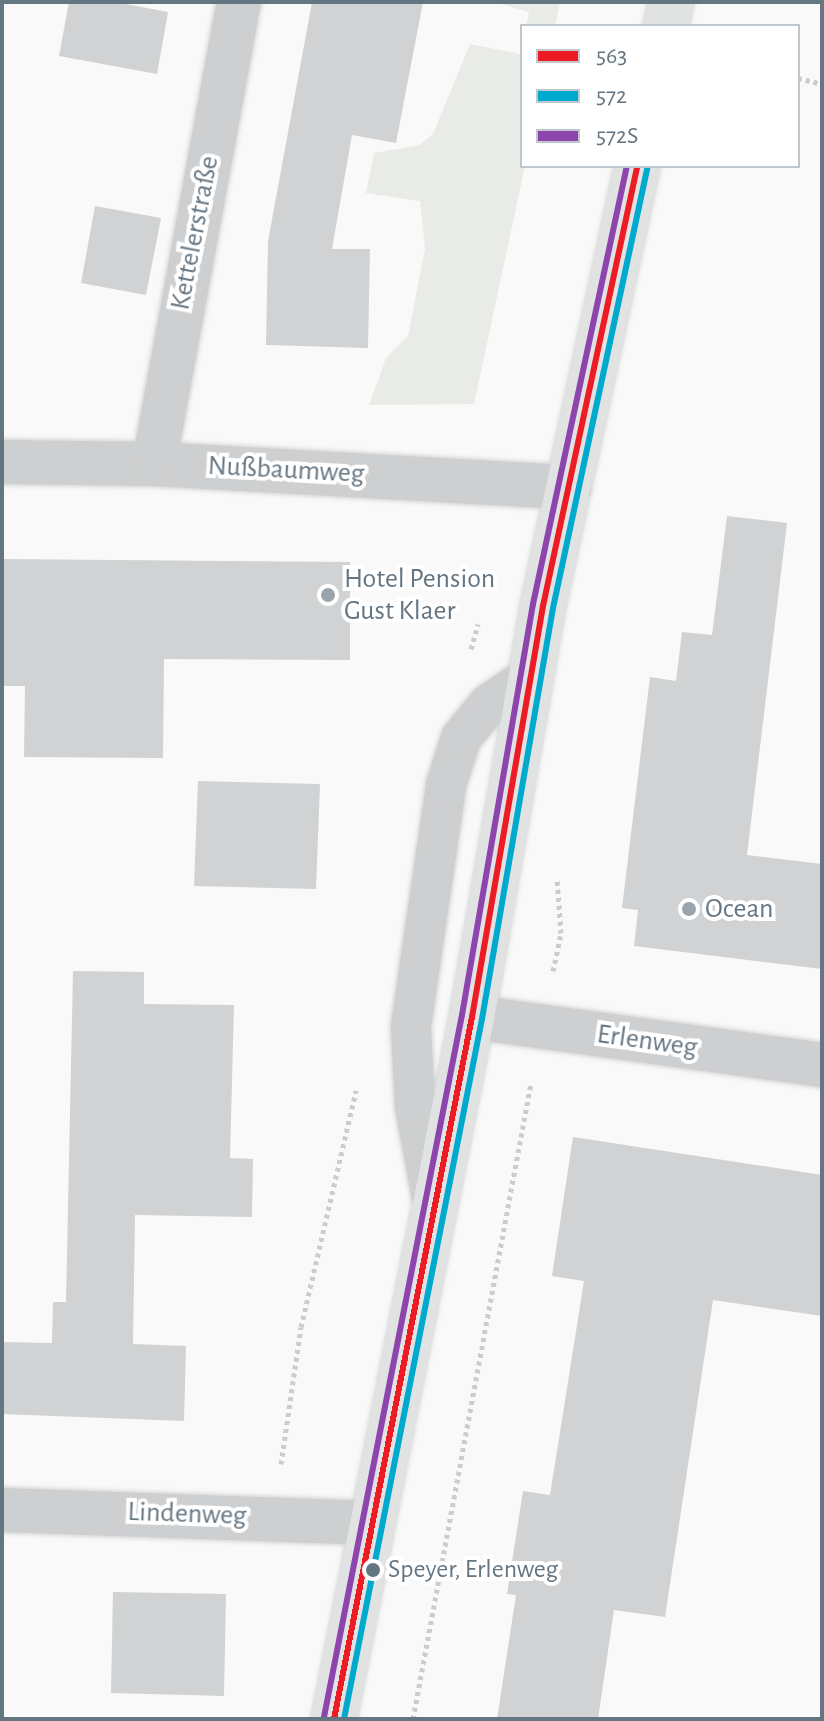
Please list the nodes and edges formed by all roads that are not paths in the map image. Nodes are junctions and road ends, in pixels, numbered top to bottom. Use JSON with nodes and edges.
{"nodes":[{"id":1,"x":239,"y":2,"type":"edge"},
{"id":2,"x":671,"y":2,"type":"edge"},
{"id":3,"x":666,"y":24,"type":"edge"},
{"id":4,"x":637,"y":168,"type":"edge"},
{"id":5,"x":2,"y":462,"type":"edge"},
{"id":6,"x":154,"y":464,"type":"junction"},
{"id":7,"x":569,"y":487,"type":"junction"},
{"id":8,"x":532,"y":675,"type":"junction"},
{"id":9,"x":472,"y":1017,"type":"junction"},
{"id":10,"x":822,"y":1065,"type":"edge"},
{"id":11,"x":434,"y":1208,"type":"junction"},
{"id":12,"x":2,"y":1510,"type":"edge"},
{"id":13,"x":372,"y":1523,"type":"junction"},
{"id":14,"x":334,"y":1719,"type":"edge"}],
"edges":[{"from":1,"to":6,"type":"street","name":"Kettelerstraße"},
{"from":2,"to":3,"type":"main road"},
{"from":4,"to":7,"type":"main road"},
{"from":5,"to":6,"type":"street","name":"Nußbaumweg"},
{"from":6,"to":7,"type":"street","name":"Nußbaumweg"},
{"from":7,"to":8,"type":"main road"},
{"from":8,"to":9,"type":"main road"},
{"from":8,"to":11,"type":"lane"},
{"from":9,"to":10,"type":"street","name":"Erlenweg"},
{"from":9,"to":11,"type":"main road"},
{"from":11,"to":13,"type":"main road"},
{"from":12,"to":13,"type":"street","name":"Lindenweg"},
{"from":13,"to":14,"type":"main road"}]}
